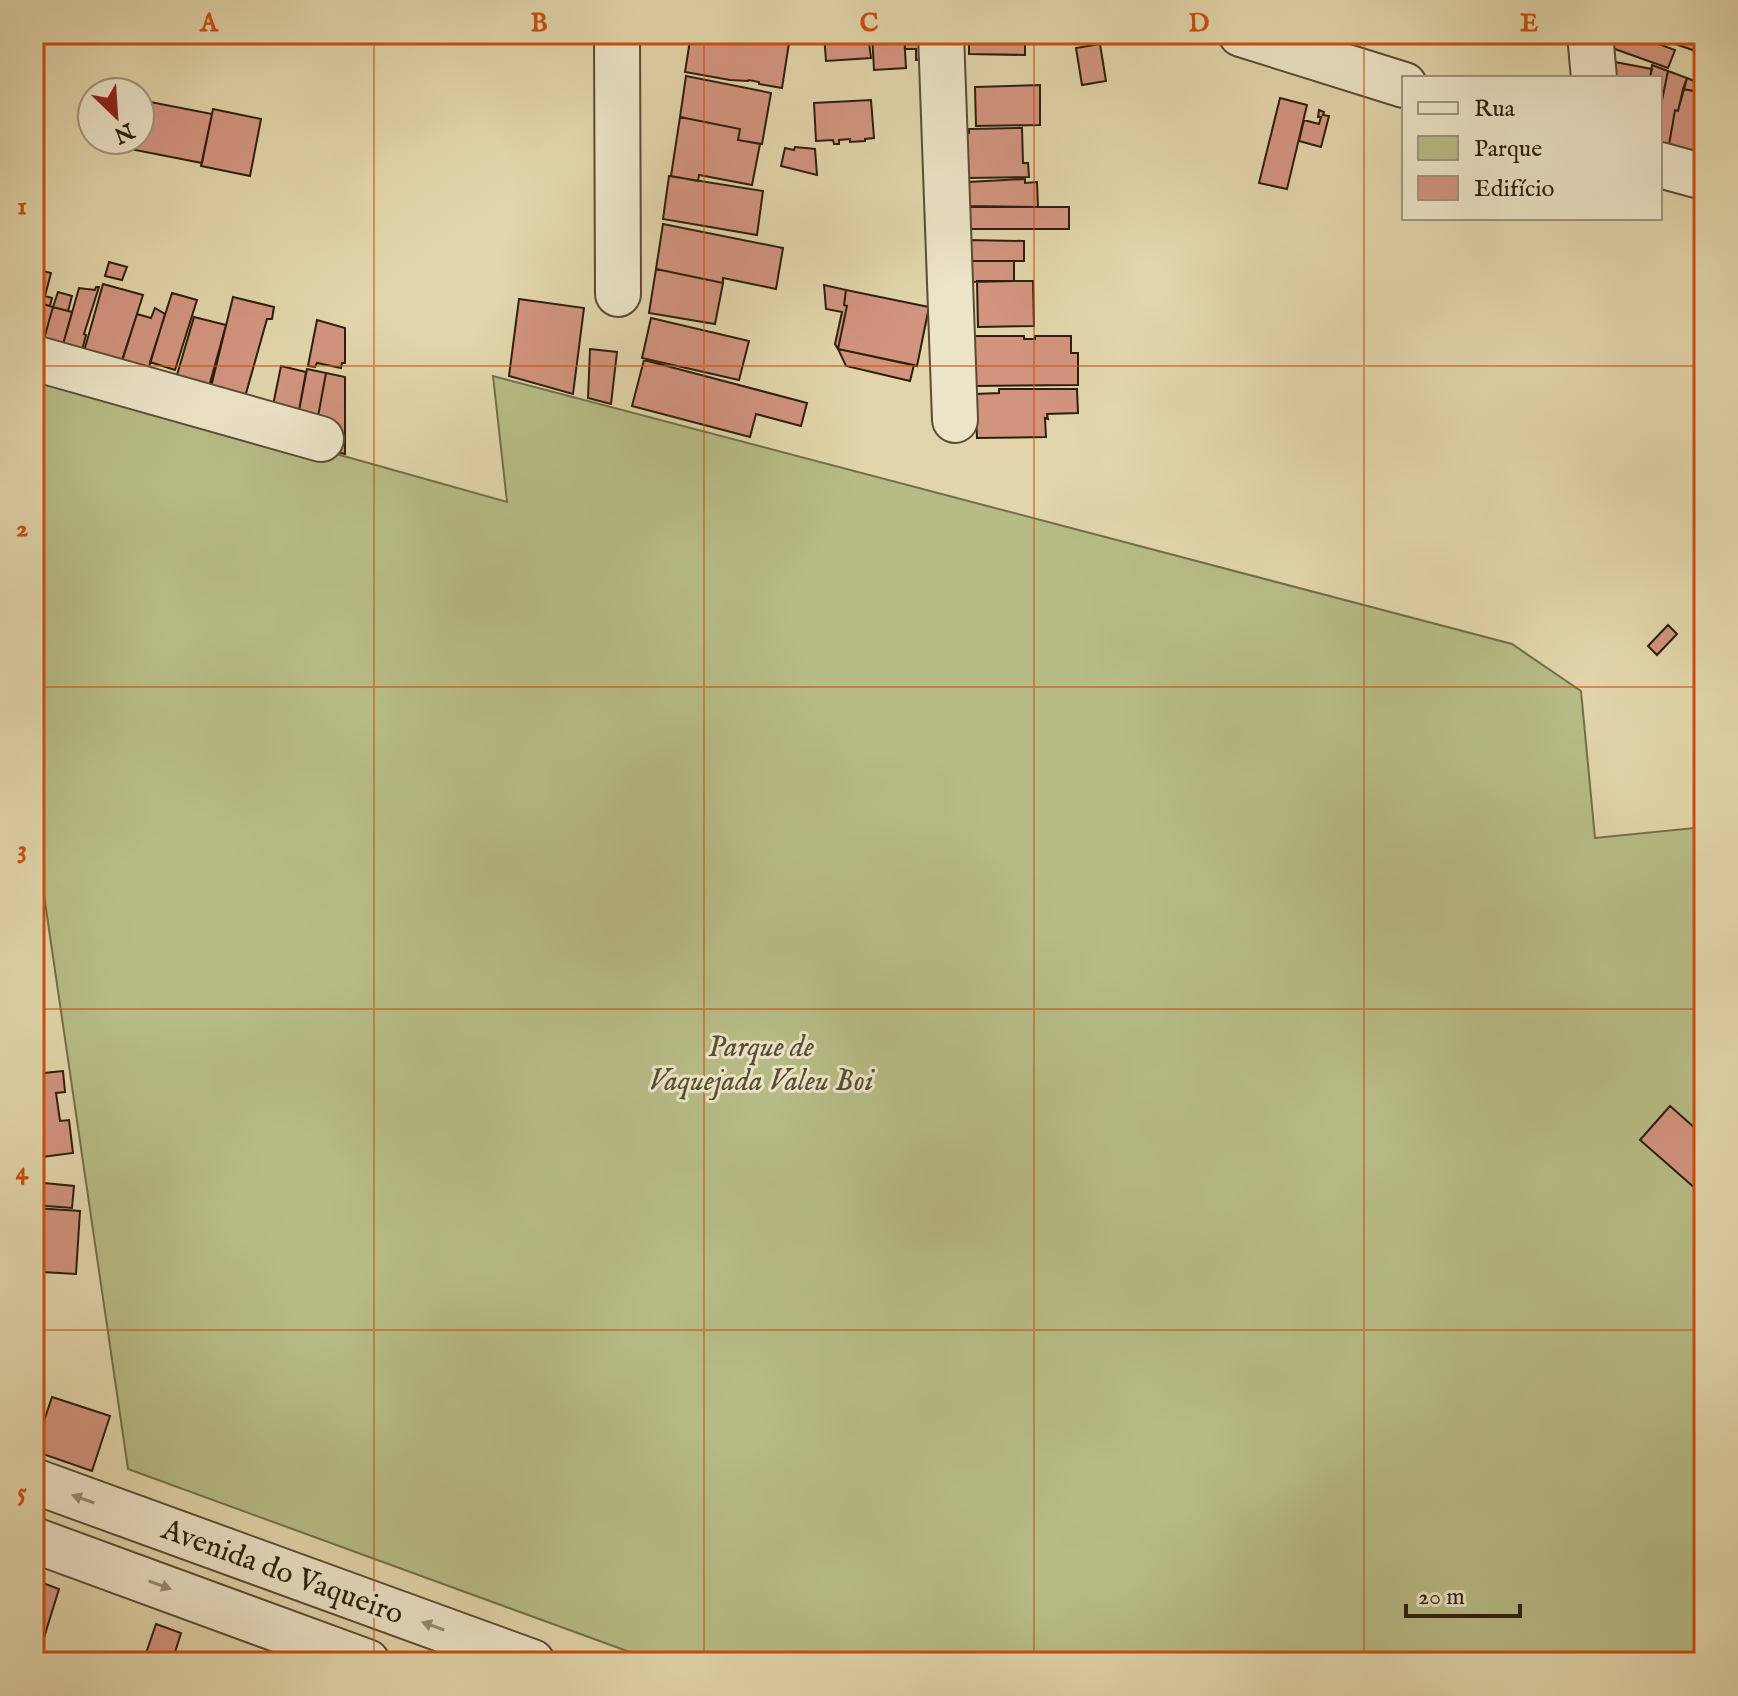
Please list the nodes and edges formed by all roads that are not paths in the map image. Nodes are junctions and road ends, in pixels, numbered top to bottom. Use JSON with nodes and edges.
{"nodes":[{"id":1,"x":617,"y":34,"type":"edge"},
{"id":2,"x":941,"y":34,"type":"edge"},
{"id":3,"x":1241,"y":34,"type":"edge"},
{"id":4,"x":1590,"y":34,"type":"edge"},
{"id":5,"x":1338,"y":49,"type":"edge"},
{"id":6,"x":1594,"y":76,"type":"edge"},
{"id":7,"x":1402,"y":84,"type":"edge"},
{"id":8,"x":1662,"y":166,"type":"edge"},
{"id":9,"x":1704,"y":177,"type":"edge"},
{"id":10,"x":618,"y":294,"type":"dead end"},
{"id":11,"x":34,"y":358,"type":"edge"},
{"id":12,"x":955,"y":420,"type":"dead end"},
{"id":13,"x":321,"y":439,"type":"dead end"},
{"id":14,"x":34,"y":1481,"type":"edge"},
{"id":15,"x":124,"y":1513,"type":"junction"},
{"id":16,"x":34,"y":1540,"type":"edge"},
{"id":17,"x":104,"y":1564,"type":"junction"},
{"id":18,"x":367,"y":1662,"type":"edge"},
{"id":19,"x":532,"y":1662,"type":"edge"}],
"edges":[{"from":1,"to":10,"type":"street"},
{"from":2,"to":12,"type":"street"},
{"from":3,"to":5,"type":"street"},
{"from":4,"to":6,"type":"street"},
{"from":5,"to":7,"type":"street"},
{"from":8,"to":9,"type":"street"},
{"from":11,"to":13,"type":"street"},
{"from":15,"to":14,"type":"street","name":"Avenida do Vaqueiro","one_way":true},
{"from":15,"to":17,"type":"street"},
{"from":19,"to":15,"type":"street","name":"Avenida do Vaqueiro","one_way":true},
{"from":16,"to":17,"type":"street","name":"Avenida do Vaqueiro"},
{"from":17,"to":18,"type":"street","name":"Avenida do Vaqueiro","one_way":true}]}
